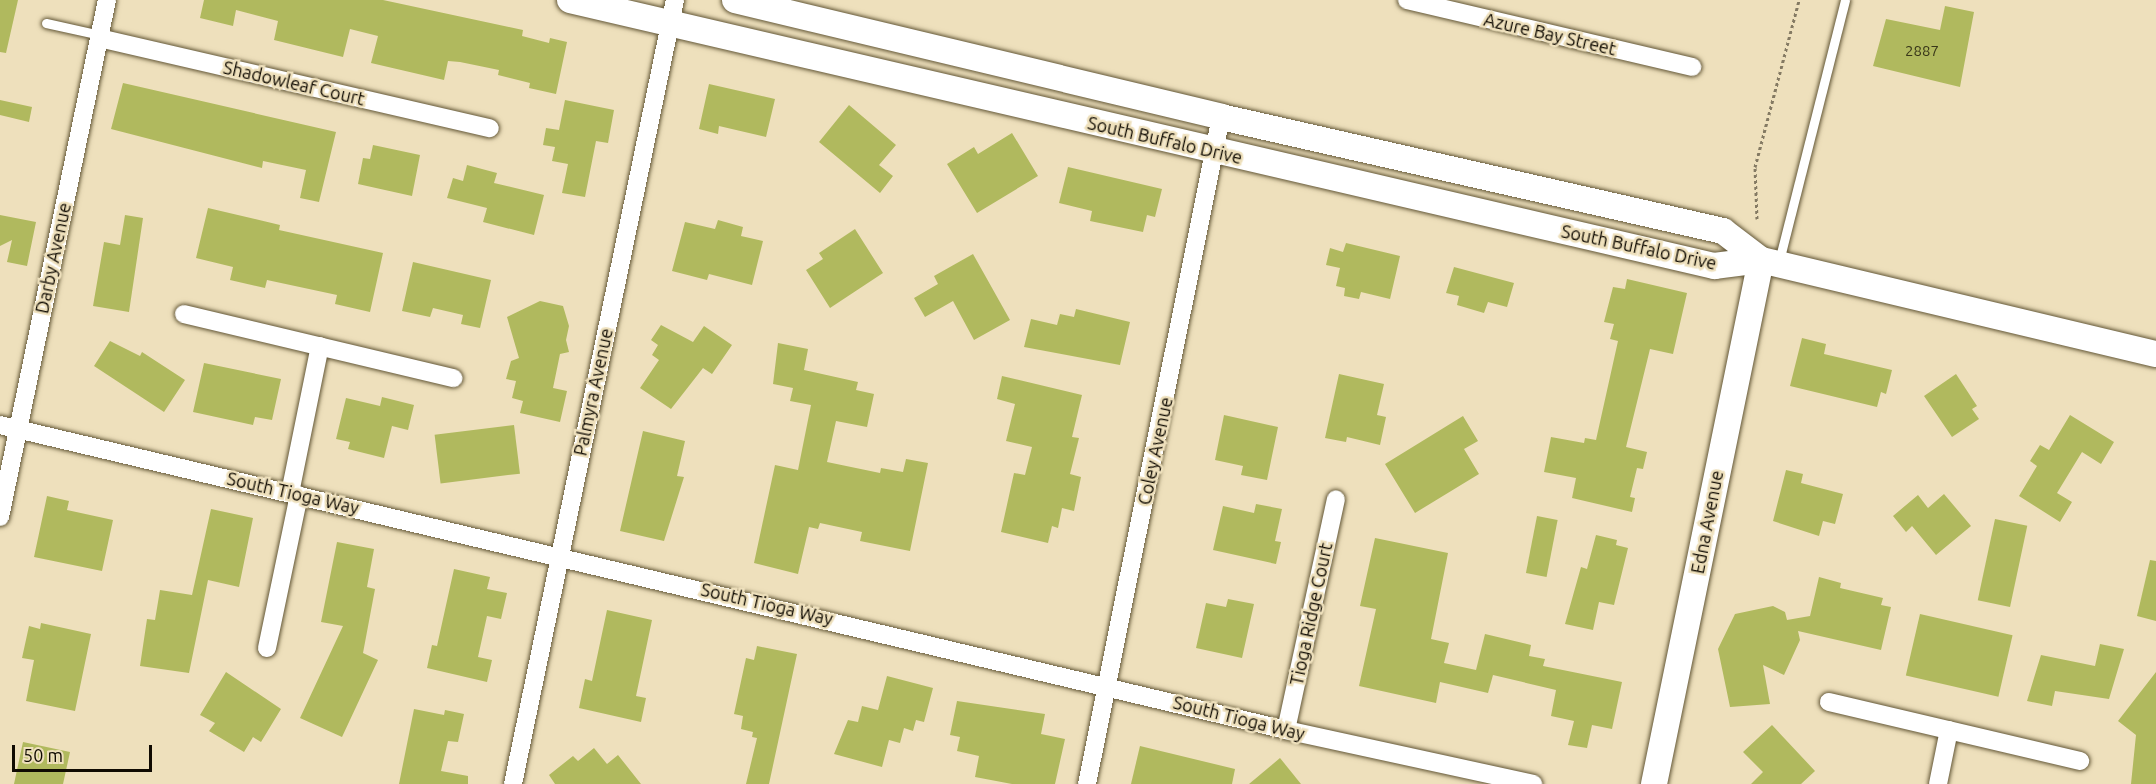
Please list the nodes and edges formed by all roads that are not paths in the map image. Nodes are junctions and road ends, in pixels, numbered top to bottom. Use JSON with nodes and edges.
{"nodes":[{"id":1,"x":107,"y":0,"type":"edge"},
{"id":2,"x":570,"y":0,"type":"edge"},
{"id":3,"x":735,"y":0,"type":"edge"},
{"id":4,"x":1407,"y":0,"type":"edge"},
{"id":5,"x":1845,"y":0,"type":"edge"},
{"id":6,"x":1426,"y":2,"type":"edge"},
{"id":7,"x":672,"y":11,"type":"edge"},
{"id":8,"x":46,"y":23,"type":"dead end"},
{"id":9,"x":99,"y":37,"type":"junction"},
{"id":10,"x":1692,"y":67,"type":"dead end"},
{"id":11,"x":1221,"y":117,"type":"junction"},
{"id":12,"x":490,"y":128,"type":"dead end"},
{"id":13,"x":1214,"y":152,"type":"junction"},
{"id":14,"x":1770,"y":262,"type":"junction"},
{"id":15,"x":184,"y":314,"type":"dead end"},
{"id":16,"x":320,"y":346,"type":"junction"},
{"id":17,"x":2156,"y":354,"type":"edge"},
{"id":18,"x":453,"y":378,"type":"dead end"},
{"id":19,"x":0,"y":425,"type":"edge"},
{"id":20,"x":18,"y":429,"type":"junction"},
{"id":21,"x":294,"y":494,"type":"junction"},
{"id":22,"x":1336,"y":499,"type":"dead end"},
{"id":23,"x":0,"y":516,"type":"edge"},
{"id":24,"x":560,"y":555,"type":"junction"},
{"id":25,"x":267,"y":648,"type":"dead end"},
{"id":26,"x":1107,"y":685,"type":"junction"},
{"id":27,"x":1828,"y":702,"type":"dead end"},
{"id":28,"x":1286,"y":729,"type":"junction"},
{"id":29,"x":1949,"y":730,"type":"junction"},
{"id":30,"x":2080,"y":762,"type":"dead end"},
{"id":31,"x":513,"y":784,"type":"edge"},
{"id":32,"x":1087,"y":784,"type":"edge"},
{"id":33,"x":1533,"y":784,"type":"edge"},
{"id":34,"x":1654,"y":784,"type":"edge"},
{"id":35,"x":1938,"y":784,"type":"edge"}],
"edges":[{"from":1,"to":9,"type":"street","name":"Darby Avenue"},
{"from":2,"to":7,"type":"main road","name":"South Buffalo Drive"},
{"from":3,"to":11,"type":"main road","name":"South Buffalo Drive"},
{"from":4,"to":6,"type":"street","name":"Azure Bay Street"},
{"from":5,"to":14,"type":"lane"},
{"from":6,"to":10,"type":"street","name":"Azure Bay Street"},
{"from":7,"to":13,"type":"main road","name":"South Buffalo Drive"},
{"from":7,"to":24,"type":"street","name":"Palmyra Avenue"},
{"from":8,"to":9,"type":"lane"},
{"from":9,"to":12,"type":"street","name":"Shadowleaf Court"},
{"from":9,"to":20,"type":"street","name":"Darby Avenue"},
{"from":11,"to":13,"type":"street","name":"Coley Avenue"},
{"from":11,"to":14,"type":"main road","name":"South Buffalo Drive"},
{"from":13,"to":14,"type":"main road","name":"South Buffalo Drive"},
{"from":13,"to":26,"type":"street","name":"Coley Avenue"},
{"from":14,"to":17,"type":"main road","name":"South Buffalo Drive"},
{"from":14,"to":34,"type":"main road","name":"Edna Avenue"},
{"from":15,"to":16,"type":"street"},
{"from":16,"to":18,"type":"street"},
{"from":16,"to":21,"type":"street"},
{"from":19,"to":20,"type":"street","name":"South Tioga Way"},
{"from":20,"to":21,"type":"street","name":"South Tioga Way"},
{"from":20,"to":23,"type":"street","name":"Darby Avenue"},
{"from":21,"to":24,"type":"street","name":"South Tioga Way"},
{"from":21,"to":25,"type":"street"},
{"from":22,"to":28,"type":"street","name":"Tioga Ridge Court"},
{"from":24,"to":26,"type":"street","name":"South Tioga Way"},
{"from":24,"to":31,"type":"street","name":"Palmyra Avenue"},
{"from":26,"to":28,"type":"street","name":"South Tioga Way"},
{"from":26,"to":32,"type":"street","name":"Coley Avenue"},
{"from":27,"to":29,"type":"street"},
{"from":28,"to":33,"type":"street","name":"South Tioga Way"},
{"from":29,"to":30,"type":"street"},
{"from":29,"to":35,"type":"street"}]}
